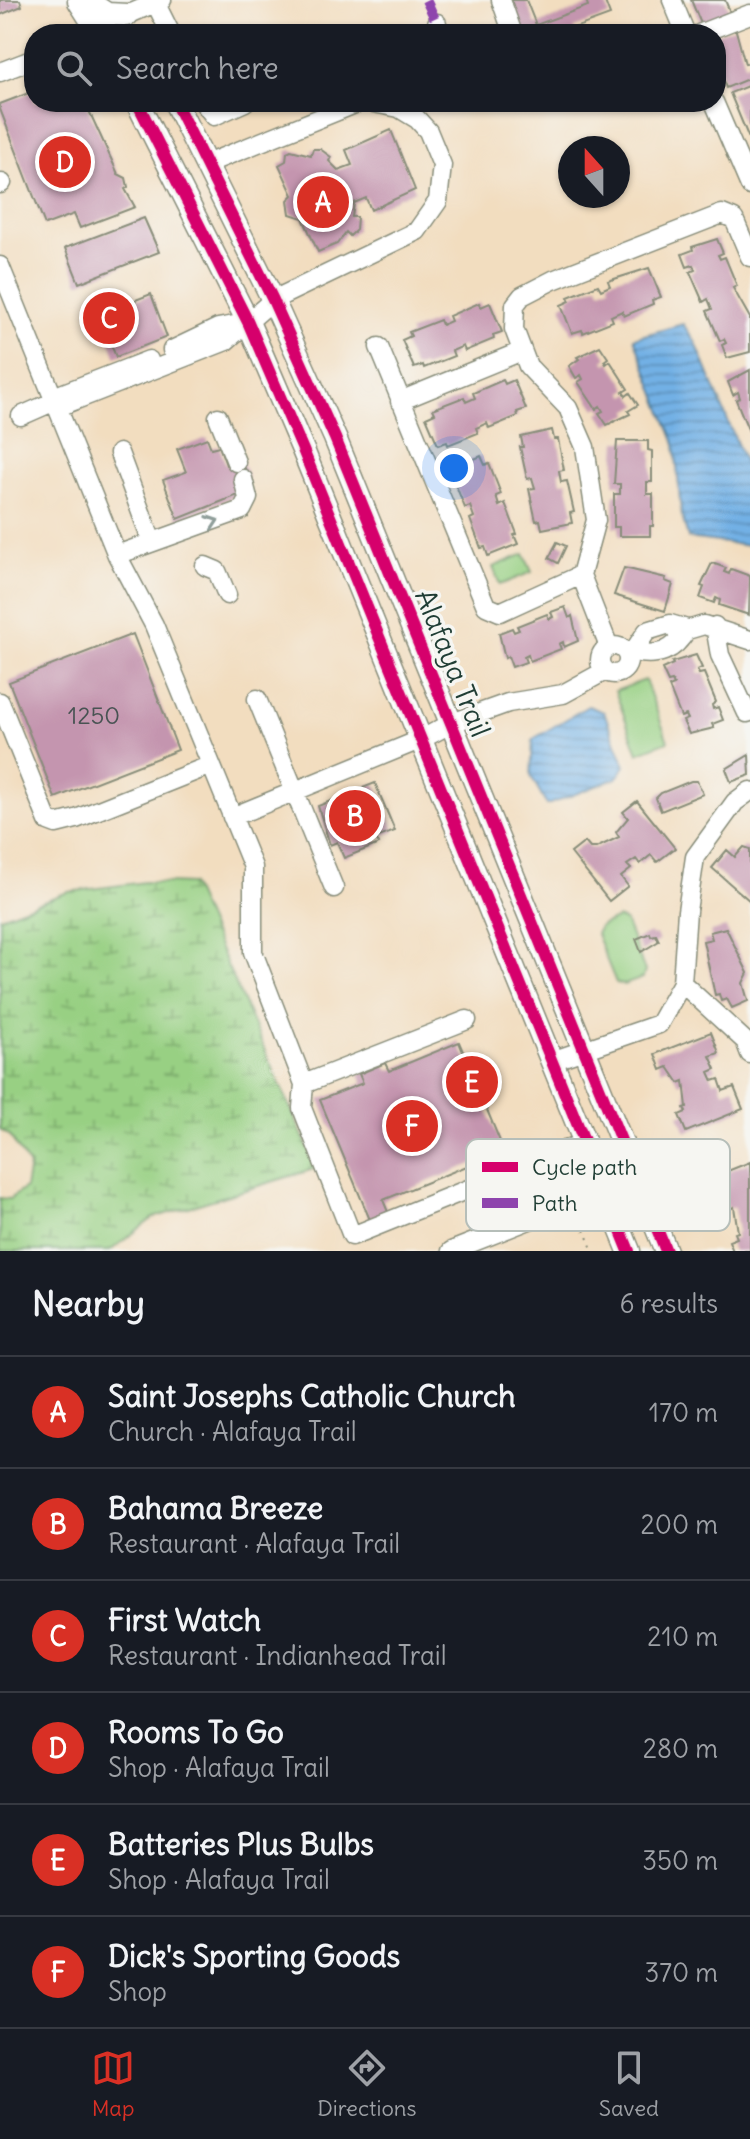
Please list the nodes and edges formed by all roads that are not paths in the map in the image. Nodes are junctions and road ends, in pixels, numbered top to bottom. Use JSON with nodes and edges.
{"nodes":[{"id":1,"x":78,"y":0,"type":"edge"},
{"id":2,"x":85,"y":0,"type":"edge"},
{"id":3,"x":501,"y":0,"type":"edge"},
{"id":4,"x":672,"y":0,"type":"edge"},
{"id":5,"x":157,"y":1,"type":"edge"},
{"id":6,"x":750,"y":14,"type":"edge"},
{"id":7,"x":127,"y":16,"type":"edge"},
{"id":8,"x":94,"y":24,"type":"edge"},
{"id":9,"x":167,"y":24,"type":"edge"},
{"id":10,"x":509,"y":24,"type":"edge"},
{"id":11,"x":682,"y":24,"type":"edge"},
{"id":12,"x":724,"y":24,"type":"edge"},
{"id":13,"x":24,"y":63,"type":"edge"},
{"id":14,"x":0,"y":72,"type":"edge"},
{"id":15,"x":142,"y":112,"type":"edge"},
{"id":16,"x":180,"y":112,"type":"edge"},
{"id":17,"x":335,"y":112,"type":"edge"},
{"id":18,"x":412,"y":112,"type":"edge"},
{"id":19,"x":718,"y":112,"type":"edge"},
{"id":20,"x":165,"y":156,"type":"junction"},
{"id":21,"x":206,"y":164,"type":"junction"},
{"id":22,"x":750,"y":186,"type":"edge"},
{"id":23,"x":750,"y":257,"type":"edge"},
{"id":24,"x":0,"y":266,"type":"edge"},
{"id":25,"x":6,"y":297,"type":"edge"},
{"id":26,"x":273,"y":300,"type":"junction"},
{"id":27,"x":248,"y":322,"type":"junction"},
{"id":28,"x":379,"y":347,"type":"dead end"},
{"id":29,"x":522,"y":351,"type":"junction"},
{"id":30,"x":56,"y":401,"type":"junction"},
{"id":31,"x":400,"y":401,"type":"junction"},
{"id":32,"x":21,"y":416,"type":"dead end"},
{"id":33,"x":218,"y":417,"type":"dead end"},
{"id":34,"x":119,"y":453,"type":"dead end"},
{"id":35,"x":152,"y":542,"type":"junction"},
{"id":36,"x":117,"y":555,"type":"junction"},
{"id":37,"x":205,"y":566,"type":"dead end"},
{"id":38,"x":581,"y":575,"type":"junction"},
{"id":39,"x":227,"y":595,"type":"dead end"},
{"id":40,"x":715,"y":626,"type":"junction"},
{"id":41,"x":750,"y":640,"type":"edge"},
{"id":42,"x":623,"y":651,"type":"junction"},
{"id":43,"x":257,"y":699,"type":"dead end"},
{"id":44,"x":0,"y":702,"type":"edge"},
{"id":45,"x":750,"y":712,"type":"edge"},
{"id":46,"x":452,"y":723,"type":"junction"},
{"id":47,"x":422,"y":739,"type":"junction"},
{"id":48,"x":211,"y":765,"type":"junction"},
{"id":49,"x":295,"y":791,"type":"junction"},
{"id":50,"x":750,"y":791,"type":"edge"},
{"id":51,"x":232,"y":817,"type":"junction"},
{"id":52,"x":334,"y":888,"type":"dead end"},
{"id":53,"x":682,"y":983,"type":"junction"},
{"id":54,"x":467,"y":1020,"type":"dead end"},
{"id":55,"x":585,"y":1049,"type":"junction"},
{"id":56,"x":750,"y":1054,"type":"edge"},
{"id":57,"x":552,"y":1061,"type":"junction"},
{"id":58,"x":304,"y":1084,"type":"junction"},
{"id":59,"x":584,"y":1139,"type":"edge"},
{"id":60,"x":621,"y":1139,"type":"edge"},
{"id":61,"x":466,"y":1190,"type":"edge"},
{"id":62,"x":502,"y":1231,"type":"edge"},
{"id":63,"x":621,"y":1231,"type":"edge"},
{"id":64,"x":658,"y":1231,"type":"edge"},
{"id":65,"x":451,"y":1251,"type":"edge"},
{"id":66,"x":629,"y":1251,"type":"edge"},
{"id":67,"x":666,"y":1251,"type":"edge"}],
"edges":[{"from":1,"to":8,"type":"main road"},
{"from":2,"to":7,"type":"main road"},
{"from":3,"to":10,"type":"street"},
{"from":4,"to":11,"type":"street"},
{"from":5,"to":7,"type":"street"},
{"from":5,"to":9,"type":"street"},
{"from":6,"to":12,"type":"street"},
{"from":13,"to":14,"type":"street"},
{"from":15,"to":20,"type":"main road","name":"Alafaya Trail"},
{"from":16,"to":21,"type":"main road","name":"Alafaya Trail"},
{"from":17,"to":21,"type":"street"},
{"from":18,"to":26,"type":"street"},
{"from":19,"to":22,"type":"street"},
{"from":20,"to":21,"type":"main road"},
{"from":20,"to":27,"type":"main road","name":"Alafaya Trail"},
{"from":21,"to":26,"type":"main road","name":"Alafaya Trail"},
{"from":23,"to":29,"type":"street"},
{"from":24,"to":25,"type":"street"},
{"from":25,"to":30,"type":"street"},
{"from":26,"to":27,"type":"street"},
{"from":26,"to":46,"type":"main road","name":"Alafaya Trail"},
{"from":27,"to":30,"type":"street"},
{"from":27,"to":47,"type":"main road","name":"Alafaya Trail"},
{"from":28,"to":31,"type":"street"},
{"from":29,"to":31,"type":"street"},
{"from":29,"to":38,"type":"street"},
{"from":30,"to":32,"type":"street"},
{"from":30,"to":36,"type":"street"},
{"from":31,"to":38,"type":"street"},
{"from":35,"to":33,"type":"street","one_way":true},
{"from":34,"to":35,"type":"street"},
{"from":35,"to":36,"type":"street"},
{"from":36,"to":48,"type":"street"},
{"from":37,"to":39,"type":"street"},
{"from":38,"to":42,"type":"street"},
{"from":40,"to":41,"type":"street"},
{"from":40,"to":42,"type":"street"},
{"from":40,"to":45,"type":"street"},
{"from":42,"to":46,"type":"street"},
{"from":43,"to":49,"type":"street"},
{"from":44,"to":48,"type":"street"},
{"from":46,"to":47,"type":"street"},
{"from":46,"to":55,"type":"main road","name":"Alafaya Trail"},
{"from":47,"to":49,"type":"street"},
{"from":47,"to":57,"type":"main road","name":"Alafaya Trail"},
{"from":48,"to":51,"type":"street"},
{"from":49,"to":51,"type":"street"},
{"from":49,"to":52,"type":"street"},
{"from":50,"to":53,"type":"street"},
{"from":51,"to":58,"type":"street"},
{"from":53,"to":55,"type":"street"},
{"from":53,"to":56,"type":"street"},
{"from":54,"to":58,"type":"street"},
{"from":55,"to":57,"type":"street"},
{"from":55,"to":60,"type":"main road","name":"Alafaya Trail"},
{"from":57,"to":59,"type":"main road","name":"Alafaya Trail"},
{"from":58,"to":61,"type":"street"},
{"from":62,"to":65,"type":"street"},
{"from":63,"to":66,"type":"main road","name":"Alafaya Trail"},
{"from":64,"to":67,"type":"main road","name":"Alafaya Trail"}]}
